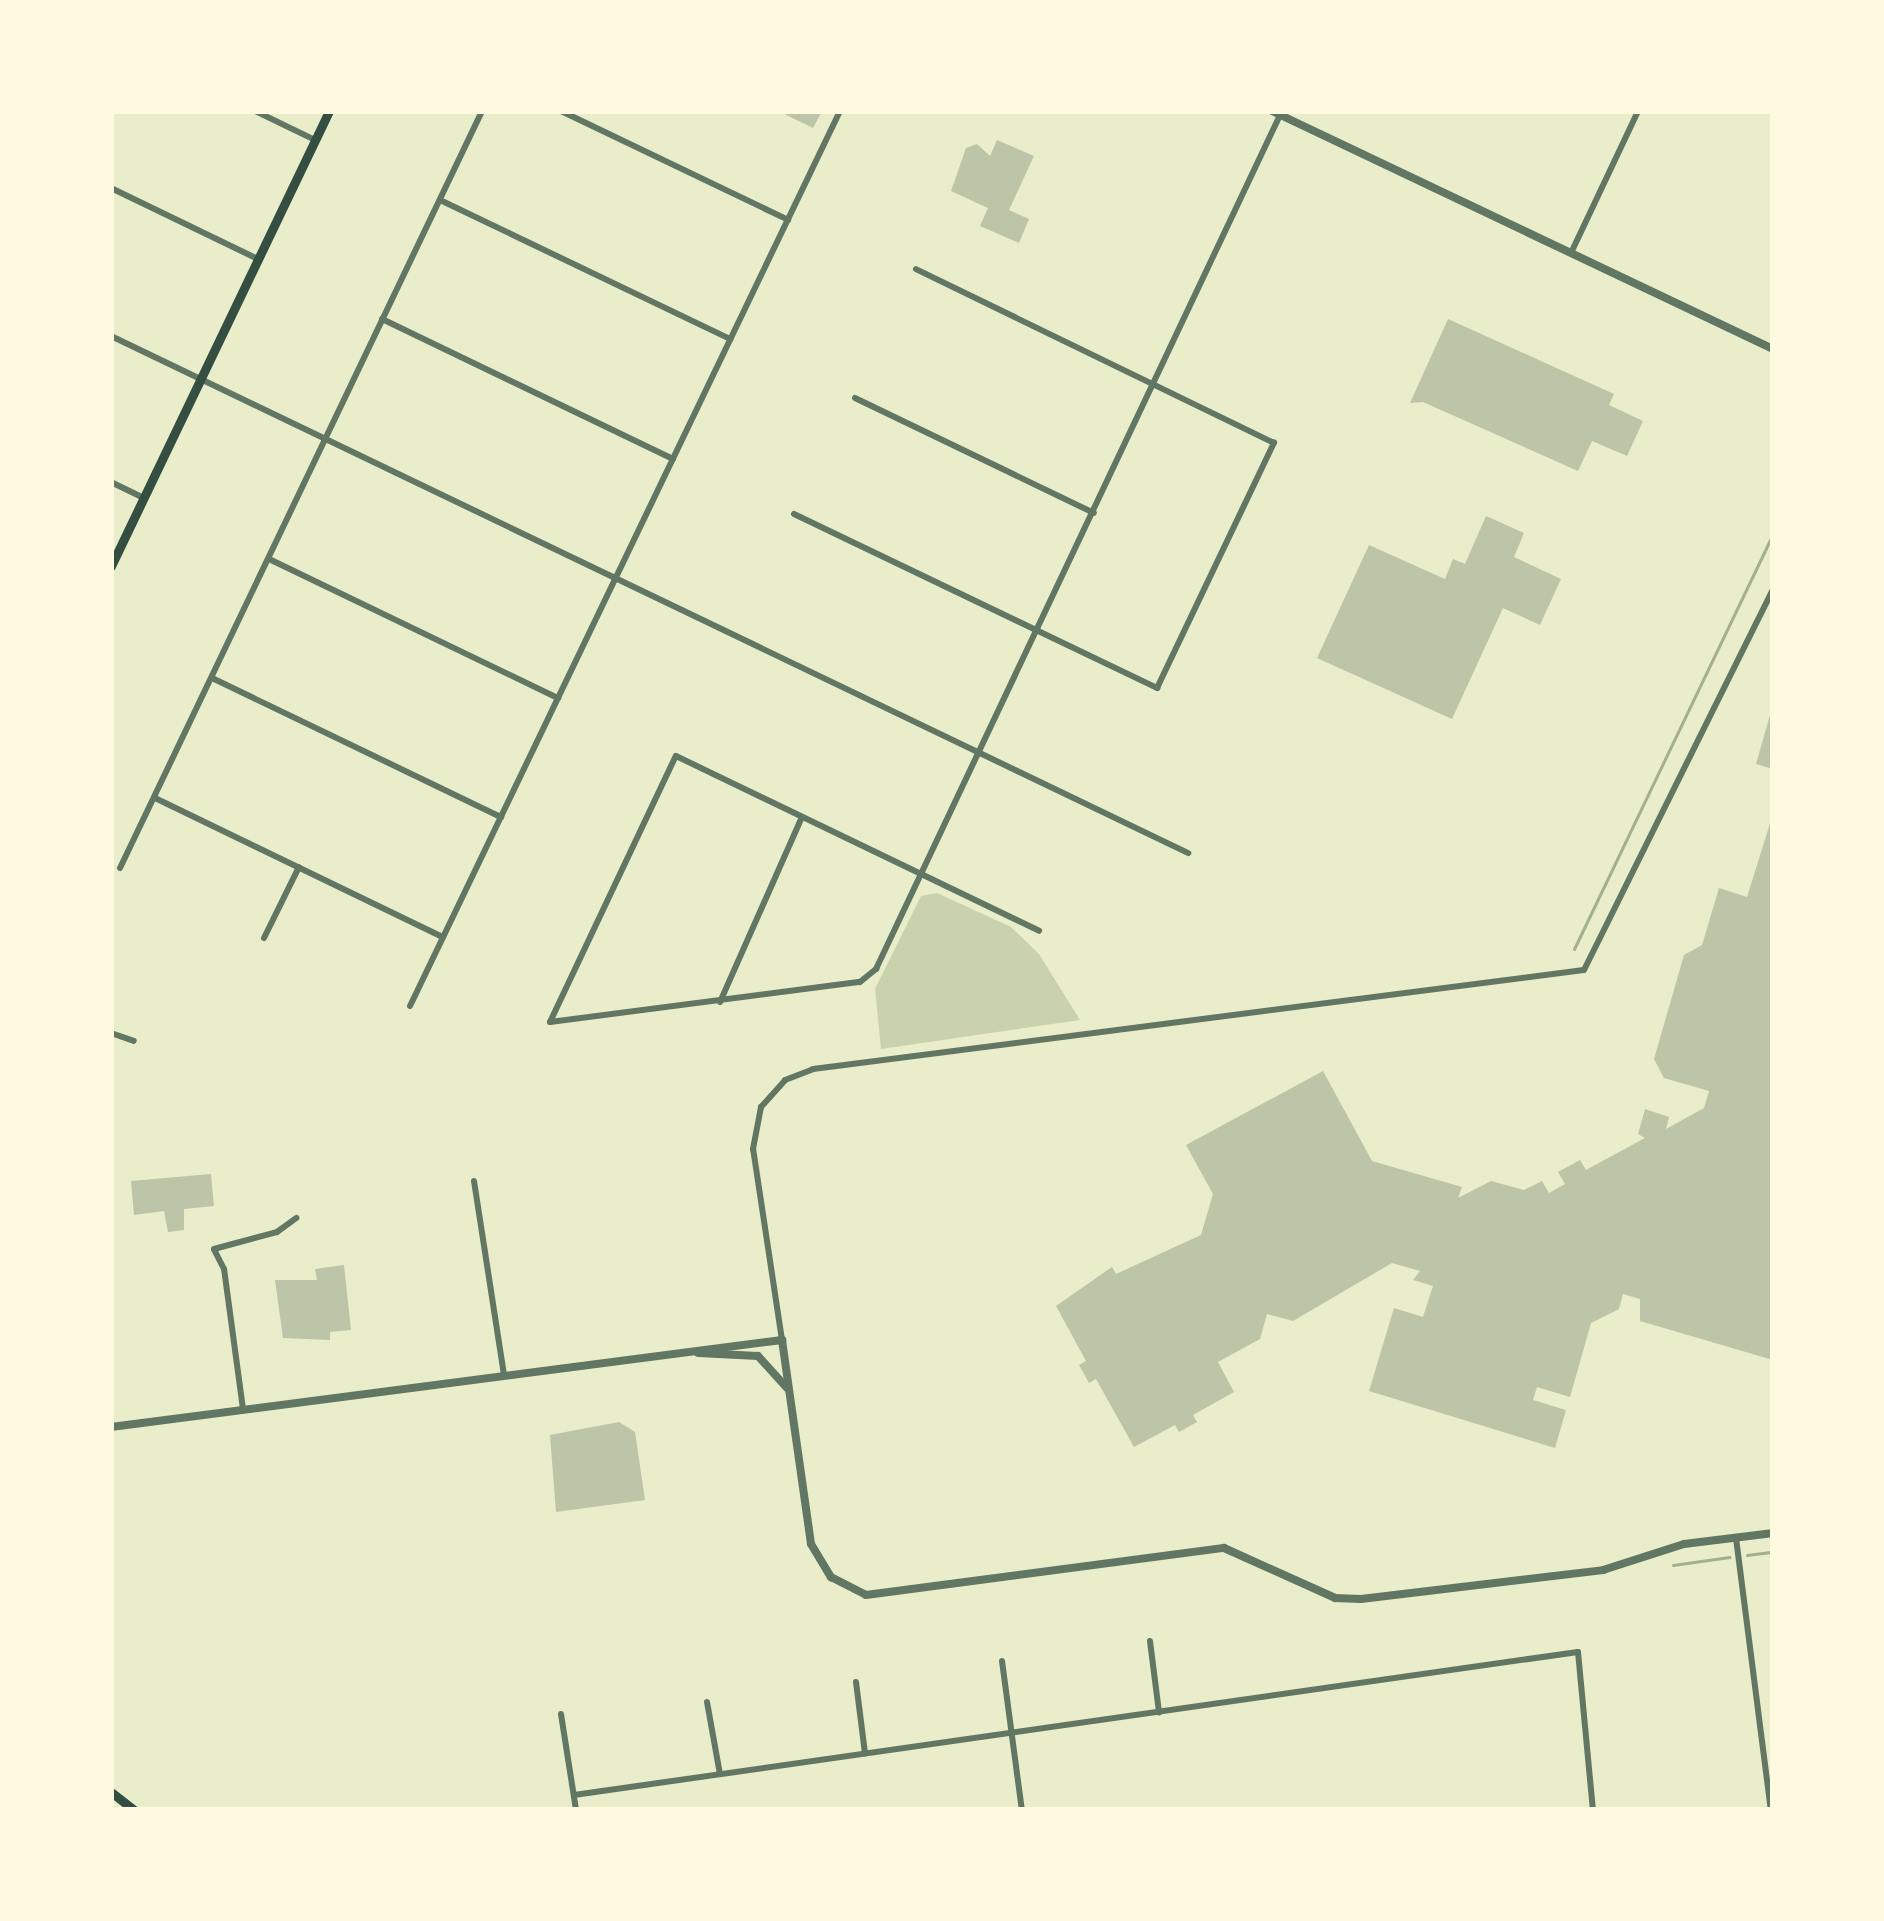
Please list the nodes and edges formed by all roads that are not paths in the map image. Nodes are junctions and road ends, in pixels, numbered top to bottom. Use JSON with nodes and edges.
{"nodes":[{"id":1,"x":255,"y":111,"type":"edge"},
{"id":2,"x":329,"y":111,"type":"edge"},
{"id":3,"x":482,"y":111,"type":"edge"},
{"id":4,"x":561,"y":111,"type":"edge"},
{"id":5,"x":840,"y":111,"type":"edge"},
{"id":6,"x":1638,"y":111,"type":"edge"},
{"id":7,"x":1277,"y":112,"type":"edge"},
{"id":8,"x":315,"y":140,"type":"junction"},
{"id":9,"x":111,"y":188,"type":"edge"},
{"id":10,"x":440,"y":200,"type":"junction"},
{"id":11,"x":788,"y":220,"type":"junction"},
{"id":12,"x":1571,"y":253,"type":"junction"},
{"id":13,"x":258,"y":259,"type":"junction"},
{"id":14,"x":916,"y":269,"type":"dead end"},
{"id":15,"x":382,"y":319,"type":"junction"},
{"id":16,"x":111,"y":336,"type":"edge"},
{"id":17,"x":730,"y":340,"type":"junction"},
{"id":18,"x":1773,"y":349,"type":"edge"},
{"id":19,"x":200,"y":379,"type":"junction"},
{"id":20,"x":1155,"y":386,"type":"junction"},
{"id":21,"x":855,"y":398,"type":"dead end"},
{"id":22,"x":325,"y":439,"type":"junction"},
{"id":23,"x":673,"y":459,"type":"junction"},
{"id":24,"x":111,"y":482,"type":"edge"},
{"id":25,"x":144,"y":498,"type":"junction"},
{"id":26,"x":1094,"y":513,"type":"junction"},
{"id":27,"x":794,"y":514,"type":"dead end"},
{"id":28,"x":268,"y":558,"type":"junction"},
{"id":29,"x":111,"y":566,"type":"edge"},
{"id":30,"x":616,"y":578,"type":"junction"},
{"id":31,"x":1773,"y":589,"type":"edge"},
{"id":32,"x":1037,"y":631,"type":"junction"},
{"id":33,"x":211,"y":678,"type":"junction"},
{"id":34,"x":558,"y":698,"type":"junction"},
{"id":35,"x":980,"y":753,"type":"junction"},
{"id":36,"x":153,"y":797,"type":"junction"},
{"id":37,"x":501,"y":817,"type":"junction"},
{"id":38,"x":802,"y":817,"type":"junction"},
{"id":39,"x":1188,"y":853,"type":"dead end"},
{"id":40,"x":299,"y":867,"type":"junction"},
{"id":41,"x":120,"y":868,"type":"dead end"},
{"id":42,"x":921,"y":874,"type":"junction"},
{"id":43,"x":1039,"y":931,"type":"dead end"},
{"id":44,"x":443,"y":937,"type":"junction"},
{"id":45,"x":265,"y":938,"type":"dead end"},
{"id":46,"x":719,"y":1002,"type":"junction"},
{"id":47,"x":410,"y":1006,"type":"dead end"},
{"id":48,"x":111,"y":1033,"type":"edge"},
{"id":49,"x":134,"y":1041,"type":"dead end"},
{"id":50,"x":474,"y":1181,"type":"dead end"},
{"id":51,"x":296,"y":1218,"type":"dead end"},
{"id":52,"x":782,"y":1340,"type":"junction"},
{"id":53,"x":691,"y":1352,"type":"junction"},
{"id":54,"x":504,"y":1375,"type":"junction"},
{"id":55,"x":789,"y":1392,"type":"junction"},
{"id":56,"x":243,"y":1409,"type":"junction"},
{"id":57,"x":111,"y":1427,"type":"edge"},
{"id":58,"x":1773,"y":1533,"type":"edge"},
{"id":59,"x":1736,"y":1538,"type":"junction"},
{"id":60,"x":1150,"y":1641,"type":"dead end"},
{"id":61,"x":1002,"y":1661,"type":"dead end"},
{"id":62,"x":856,"y":1682,"type":"dead end"},
{"id":63,"x":707,"y":1702,"type":"dead end"},
{"id":64,"x":1159,"y":1712,"type":"junction"},
{"id":65,"x":561,"y":1714,"type":"dead end"},
{"id":66,"x":1012,"y":1734,"type":"junction"},
{"id":67,"x":865,"y":1753,"type":"junction"},
{"id":68,"x":720,"y":1774,"type":"junction"},
{"id":69,"x":111,"y":1792,"type":"edge"},
{"id":70,"x":574,"y":1795,"type":"junction"},
{"id":71,"x":134,"y":1810,"type":"edge"},
{"id":72,"x":576,"y":1810,"type":"edge"},
{"id":73,"x":1022,"y":1810,"type":"edge"},
{"id":74,"x":1593,"y":1810,"type":"edge"},
{"id":75,"x":1771,"y":1810,"type":"edge"}],
"edges":[{"from":1,"to":8,"type":"street"},
{"from":2,"to":8,"type":"main road"},
{"from":3,"to":10,"type":"street"},
{"from":4,"to":11,"type":"street"},
{"from":5,"to":11,"type":"street"},
{"from":6,"to":12,"type":"street"},
{"from":7,"to":12,"type":"street"},
{"from":7,"to":20,"type":"street"},
{"from":8,"to":13,"type":"main road"},
{"from":9,"to":13,"type":"street"},
{"from":10,"to":15,"type":"street"},
{"from":10,"to":17,"type":"street"},
{"from":11,"to":17,"type":"street"},
{"from":12,"to":18,"type":"street"},
{"from":13,"to":19,"type":"main road"},
{"from":14,"to":20,"type":"street"},
{"from":15,"to":22,"type":"street"},
{"from":15,"to":23,"type":"street"},
{"from":16,"to":19,"type":"street"},
{"from":17,"to":23,"type":"street"},
{"from":19,"to":22,"type":"street"},
{"from":19,"to":25,"type":"main road"},
{"from":20,"to":26,"type":"street"},
{"from":20,"to":32,"type":"street"},
{"from":21,"to":26,"type":"street"},
{"from":22,"to":28,"type":"street"},
{"from":22,"to":30,"type":"street"},
{"from":23,"to":30,"type":"street"},
{"from":24,"to":25,"type":"street"},
{"from":25,"to":29,"type":"main road"},
{"from":26,"to":32,"type":"street"},
{"from":27,"to":32,"type":"street"},
{"from":28,"to":33,"type":"street"},
{"from":28,"to":34,"type":"street"},
{"from":30,"to":34,"type":"street"},
{"from":30,"to":35,"type":"street"},
{"from":31,"to":52,"type":"street"},
{"from":32,"to":35,"type":"street"},
{"from":33,"to":36,"type":"street"},
{"from":33,"to":37,"type":"street"},
{"from":34,"to":37,"type":"street"},
{"from":35,"to":39,"type":"street"},
{"from":35,"to":42,"type":"street"},
{"from":36,"to":40,"type":"street"},
{"from":36,"to":41,"type":"street"},
{"from":37,"to":44,"type":"street"},
{"from":38,"to":42,"type":"street"},
{"from":38,"to":46,"type":"street"},
{"from":38,"to":46,"type":"street"},
{"from":40,"to":44,"type":"street"},
{"from":40,"to":45,"type":"street"},
{"from":42,"to":43,"type":"street"},
{"from":42,"to":46,"type":"street"},
{"from":44,"to":47,"type":"street"},
{"from":48,"to":49,"type":"street"},
{"from":50,"to":54,"type":"street"},
{"from":51,"to":56,"type":"street"},
{"from":52,"to":53,"type":"street"},
{"from":52,"to":55,"type":"street"},
{"from":53,"to":54,"type":"street"},
{"from":53,"to":55,"type":"street"},
{"from":54,"to":56,"type":"street"},
{"from":55,"to":59,"type":"street"},
{"from":56,"to":57,"type":"street"},
{"from":58,"to":59,"type":"street"},
{"from":59,"to":75,"type":"street"},
{"from":60,"to":64,"type":"street"},
{"from":61,"to":66,"type":"street"},
{"from":62,"to":67,"type":"street"},
{"from":63,"to":68,"type":"street"},
{"from":64,"to":66,"type":"street"},
{"from":64,"to":74,"type":"street"},
{"from":65,"to":70,"type":"street"},
{"from":66,"to":67,"type":"street"},
{"from":66,"to":73,"type":"street"},
{"from":67,"to":68,"type":"street"},
{"from":68,"to":70,"type":"street"},
{"from":69,"to":71,"type":"main road"},
{"from":70,"to":72,"type":"street"}]}
